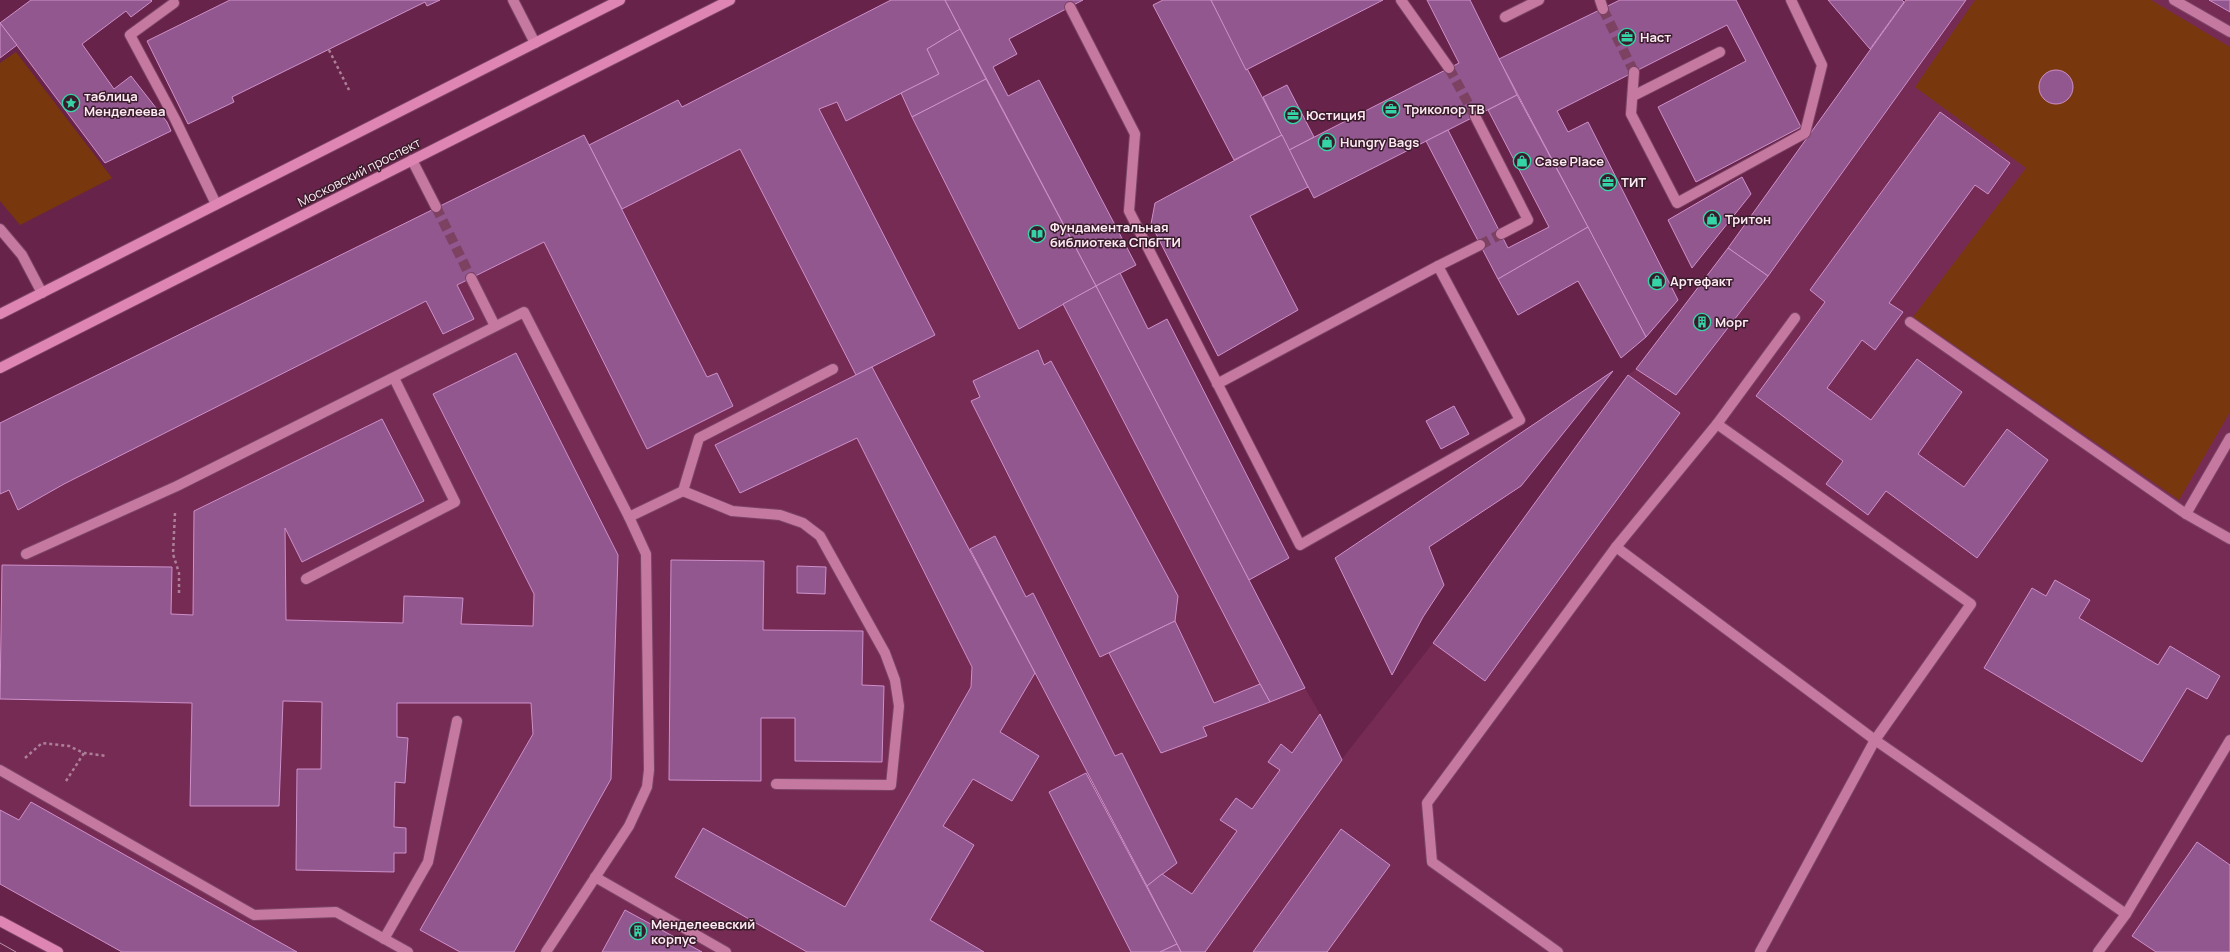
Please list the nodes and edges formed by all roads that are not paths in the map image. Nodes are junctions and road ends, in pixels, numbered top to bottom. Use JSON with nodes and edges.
{"nodes":[{"id":1,"x":513,"y":0,"type":"edge"},
{"id":2,"x":620,"y":0,"type":"edge"},
{"id":3,"x":730,"y":0,"type":"edge"},
{"id":4,"x":1401,"y":0,"type":"edge"},
{"id":5,"x":1539,"y":0,"type":"edge"},
{"id":6,"x":1791,"y":0,"type":"edge"},
{"id":7,"x":2174,"y":0,"type":"edge"},
{"id":8,"x":175,"y":1,"type":"edge"},
{"id":9,"x":1070,"y":6,"type":"dead end"},
{"id":10,"x":1505,"y":17,"type":"dead end"},
{"id":11,"x":2230,"y":32,"type":"edge"},
{"id":12,"x":536,"y":43,"type":"junction"},
{"id":13,"x":1720,"y":52,"type":"dead end"},
{"id":14,"x":1449,"y":68,"type":"tunnel mouth"},
{"id":15,"x":1634,"y":72,"type":"tunnel mouth"},
{"id":16,"x":1633,"y":96,"type":"junction"},
{"id":17,"x":1475,"y":116,"type":"tunnel mouth"},
{"id":18,"x":412,"y":160,"type":"junction"},
{"id":19,"x":216,"y":204,"type":"junction"},
{"id":20,"x":436,"y":207,"type":"tunnel mouth"},
{"id":21,"x":0,"y":229,"type":"edge"},
{"id":22,"x":1501,"y":234,"type":"tunnel mouth"},
{"id":23,"x":1480,"y":245,"type":"tunnel mouth"},
{"id":24,"x":1438,"y":266,"type":"junction"},
{"id":25,"x":471,"y":278,"type":"tunnel mouth"},
{"id":26,"x":42,"y":293,"type":"junction"},
{"id":27,"x":0,"y":314,"type":"edge"},
{"id":28,"x":1795,"y":318,"type":"dead end"},
{"id":29,"x":1910,"y":322,"type":"dead end"},
{"id":30,"x":495,"y":326,"type":"junction"},
{"id":31,"x":0,"y":368,"type":"edge"},
{"id":32,"x":833,"y":369,"type":"dead end"},
{"id":33,"x":394,"y":378,"type":"junction"},
{"id":34,"x":1217,"y":384,"type":"junction"},
{"id":35,"x":1717,"y":424,"type":"junction"},
{"id":36,"x":2230,"y":438,"type":"edge"},
{"id":37,"x":683,"y":491,"type":"junction"},
{"id":38,"x":2186,"y":514,"type":"junction"},
{"id":39,"x":629,"y":517,"type":"junction"},
{"id":40,"x":2230,"y":539,"type":"edge"},
{"id":41,"x":1616,"y":547,"type":"junction"},
{"id":42,"x":26,"y":554,"type":"dead end"},
{"id":43,"x":306,"y":578,"type":"dead end"},
{"id":44,"x":457,"y":721,"type":"dead end"},
{"id":45,"x":1875,"y":740,"type":"junction"},
{"id":46,"x":2230,"y":740,"type":"edge"},
{"id":47,"x":3,"y":772,"type":"edge"},
{"id":48,"x":776,"y":784,"type":"dead end"},
{"id":49,"x":595,"y":877,"type":"junction"},
{"id":50,"x":2126,"y":914,"type":"junction"},
{"id":51,"x":0,"y":920,"type":"edge"},
{"id":52,"x":384,"y":939,"type":"junction"},
{"id":53,"x":58,"y":952,"type":"edge"},
{"id":54,"x":408,"y":952,"type":"edge"},
{"id":55,"x":546,"y":952,"type":"edge"},
{"id":56,"x":726,"y":952,"type":"edge"},
{"id":57,"x":1558,"y":952,"type":"edge"},
{"id":58,"x":1760,"y":952,"type":"edge"},
{"id":59,"x":2098,"y":952,"type":"edge"}],
"edges":[{"from":1,"to":12,"type":"lane"},
{"from":2,"to":12,"type":"main road"},
{"from":3,"to":18,"type":"main road","name":"Московский проспект"},
{"from":4,"to":14,"type":"lane"},
{"from":5,"to":10,"type":"lane"},
{"from":6,"to":16,"type":"lane"},
{"from":7,"to":11,"type":"lane"},
{"from":8,"to":19,"type":"lane"},
{"from":9,"to":34,"type":"lane"},
{"from":12,"to":19,"type":"main road"},
{"from":13,"to":16,"type":"lane"},
{"from":15,"to":16,"type":"lane"},
{"from":17,"to":22,"type":"lane"},
{"from":18,"to":20,"type":"lane"},
{"from":18,"to":31,"type":"main road","name":"Московский проспект"},
{"from":19,"to":26,"type":"main road"},
{"from":21,"to":26,"type":"lane"},
{"from":23,"to":24,"type":"lane"},
{"from":24,"to":34,"type":"lane"},
{"from":24,"to":34,"type":"lane"},
{"from":25,"to":30,"type":"lane"},
{"from":26,"to":27,"type":"main road"},
{"from":28,"to":35,"type":"lane"},
{"from":29,"to":38,"type":"lane"},
{"from":30,"to":33,"type":"lane"},
{"from":30,"to":39,"type":"lane"},
{"from":32,"to":37,"type":"lane"},
{"from":33,"to":42,"type":"lane"},
{"from":33,"to":43,"type":"lane"},
{"from":35,"to":41,"type":"lane"},
{"from":35,"to":45,"type":"lane"},
{"from":36,"to":38,"type":"lane"},
{"from":37,"to":39,"type":"lane"},
{"from":37,"to":48,"type":"lane"},
{"from":38,"to":40,"type":"lane"},
{"from":39,"to":49,"type":"lane"},
{"from":41,"to":45,"type":"lane"},
{"from":41,"to":57,"type":"lane"},
{"from":44,"to":52,"type":"lane"},
{"from":45,"to":50,"type":"lane"},
{"from":45,"to":58,"type":"lane"},
{"from":46,"to":50,"type":"lane"},
{"from":47,"to":52,"type":"lane"},
{"from":49,"to":55,"type":"lane"},
{"from":49,"to":56,"type":"lane"},
{"from":50,"to":59,"type":"lane"},
{"from":51,"to":53,"type":"main road"},
{"from":52,"to":54,"type":"lane"}]}
